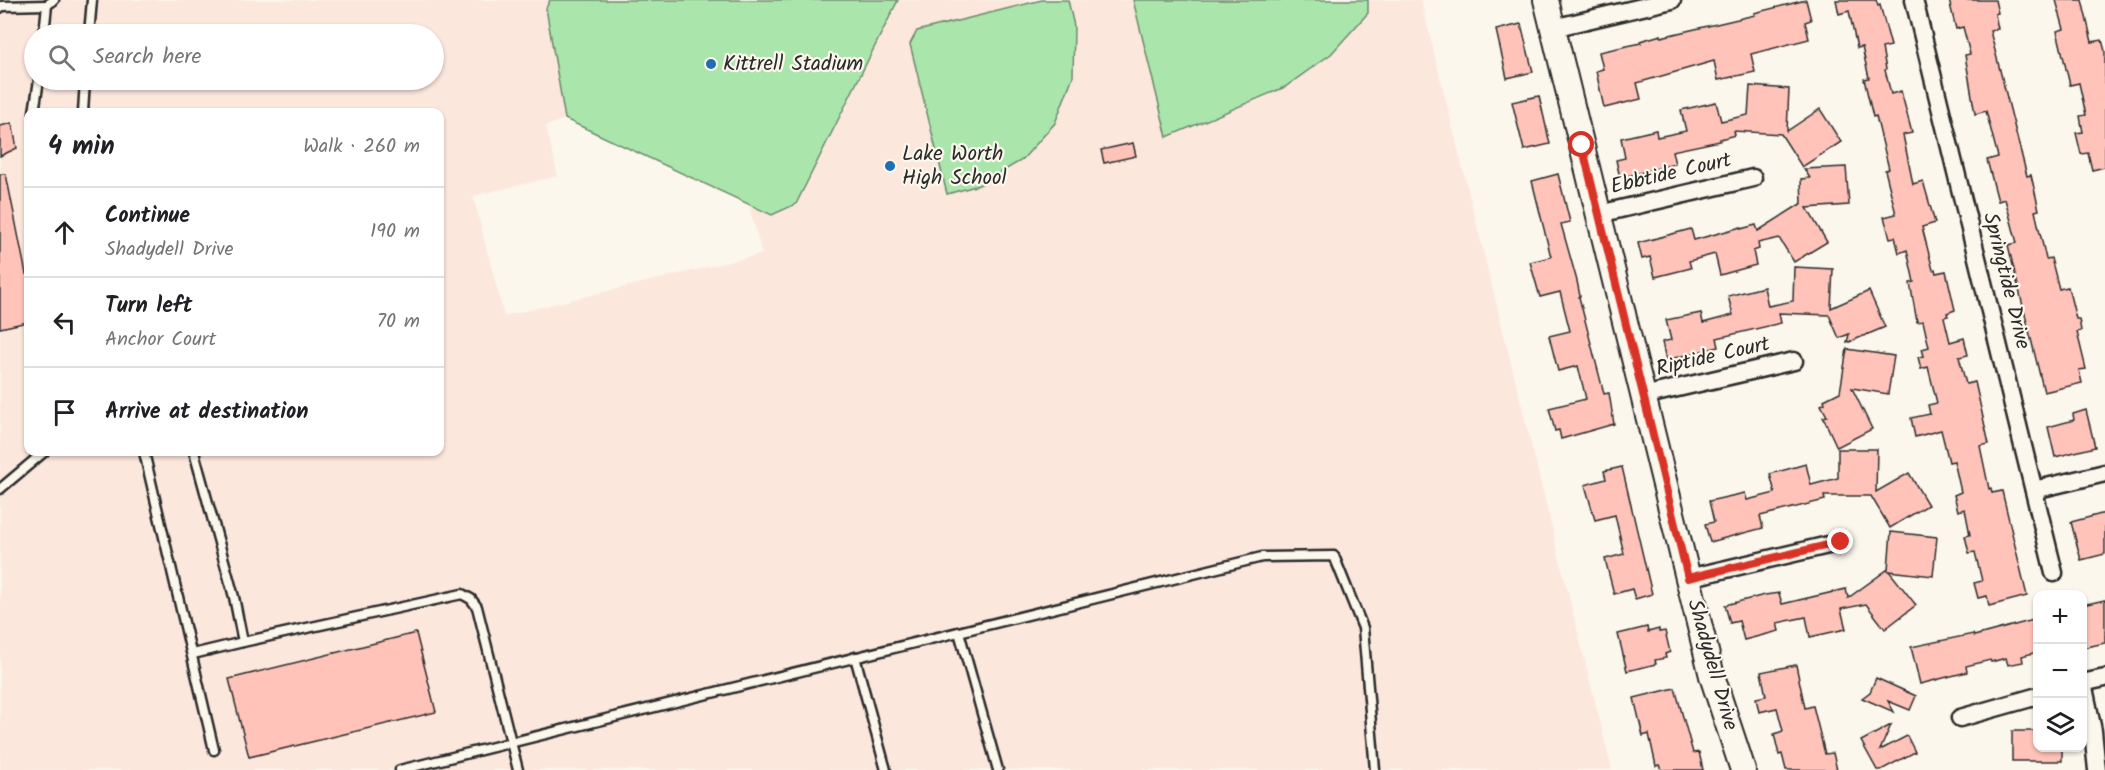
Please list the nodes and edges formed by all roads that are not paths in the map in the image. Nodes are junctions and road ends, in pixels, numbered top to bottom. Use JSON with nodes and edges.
{"nodes":[{"id":1,"x":92,"y":0,"type":"edge"},
{"id":2,"x":1546,"y":0,"type":"edge"},
{"id":3,"x":1672,"y":0,"type":"edge"},
{"id":4,"x":1914,"y":0,"type":"edge"},
{"id":5,"x":50,"y":3,"type":"edge"},
{"id":6,"x":0,"y":8,"type":"edge"},
{"id":7,"x":46,"y":24,"type":"edge"},
{"id":8,"x":90,"y":24,"type":"edge"},
{"id":9,"x":1553,"y":28,"type":"junction"},
{"id":10,"x":37,"y":90,"type":"edge"},
{"id":11,"x":84,"y":90,"type":"edge"},
{"id":12,"x":35,"y":108,"type":"edge"},
{"id":13,"x":83,"y":108,"type":"edge"},
{"id":14,"x":1753,"y":178,"type":"dead end"},
{"id":15,"x":1599,"y":214,"type":"junction"},
{"id":16,"x":1794,"y":362,"type":"dead end"},
{"id":17,"x":1643,"y":396,"type":"junction"},
{"id":18,"x":39,"y":456,"type":"edge"},
{"id":19,"x":145,"y":456,"type":"edge"},
{"id":20,"x":195,"y":456,"type":"edge"},
{"id":21,"x":2105,"y":472,"type":"edge"},
{"id":22,"x":0,"y":489,"type":"edge"},
{"id":23,"x":2034,"y":490,"type":"junction"},
{"id":24,"x":1841,"y":542,"type":"dead end"},
{"id":25,"x":2054,"y":573,"type":"dead end"},
{"id":26,"x":1688,"y":578,"type":"junction"},
{"id":27,"x":959,"y":632,"type":"junction"},
{"id":28,"x":243,"y":642,"type":"junction"},
{"id":29,"x":193,"y":654,"type":"junction"},
{"id":30,"x":855,"y":657,"type":"junction"},
{"id":31,"x":2105,"y":678,"type":"edge"},
{"id":32,"x":2087,"y":682,"type":"edge"},
{"id":33,"x":2033,"y":697,"type":"edge"},
{"id":34,"x":2086,"y":698,"type":"edge"},
{"id":35,"x":1960,"y":718,"type":"dead end"},
{"id":36,"x":511,"y":743,"type":"junction"},
{"id":37,"x":214,"y":750,"type":"dead end"},
{"id":38,"x":400,"y":770,"type":"edge"},
{"id":39,"x":518,"y":770,"type":"edge"},
{"id":40,"x":886,"y":770,"type":"edge"},
{"id":41,"x":998,"y":770,"type":"edge"},
{"id":42,"x":1375,"y":770,"type":"edge"},
{"id":43,"x":1743,"y":770,"type":"edge"},
{"id":44,"x":2097,"y":770,"type":"edge"}],
"edges":[{"from":1,"to":8,"type":"lane"},
{"from":2,"to":9,"type":"street","name":"Shadydell Drive"},
{"from":3,"to":9,"type":"street"},
{"from":4,"to":23,"type":"street","name":"Springtide Drive"},
{"from":5,"to":6,"type":"lane"},
{"from":5,"to":7,"type":"lane"},
{"from":9,"to":15,"type":"street","name":"Shadydell Drive"},
{"from":10,"to":12,"type":"lane"},
{"from":11,"to":13,"type":"lane"},
{"from":14,"to":15,"type":"street","name":"Ebbtide Court"},
{"from":15,"to":17,"type":"street","name":"Shadydell Drive"},
{"from":16,"to":17,"type":"street","name":"Riptide Court"},
{"from":17,"to":26,"type":"street","name":"Shadydell Drive"},
{"from":18,"to":22,"type":"lane"},
{"from":19,"to":29,"type":"lane"},
{"from":20,"to":28,"type":"lane"},
{"from":21,"to":23,"type":"street"},
{"from":23,"to":25,"type":"street","name":"Springtide Drive"},
{"from":24,"to":26,"type":"street"},
{"from":26,"to":43,"type":"street","name":"Shadydell Drive"},
{"from":27,"to":30,"type":"lane"},
{"from":27,"to":41,"type":"lane"},
{"from":27,"to":42,"type":"lane"},
{"from":28,"to":29,"type":"lane"},
{"from":28,"to":36,"type":"lane"},
{"from":29,"to":37,"type":"lane"},
{"from":30,"to":36,"type":"lane"},
{"from":30,"to":40,"type":"lane"},
{"from":31,"to":32,"type":"street"},
{"from":33,"to":35,"type":"street"},
{"from":34,"to":44,"type":"street"},
{"from":36,"to":38,"type":"lane"},
{"from":36,"to":39,"type":"lane"}]}
